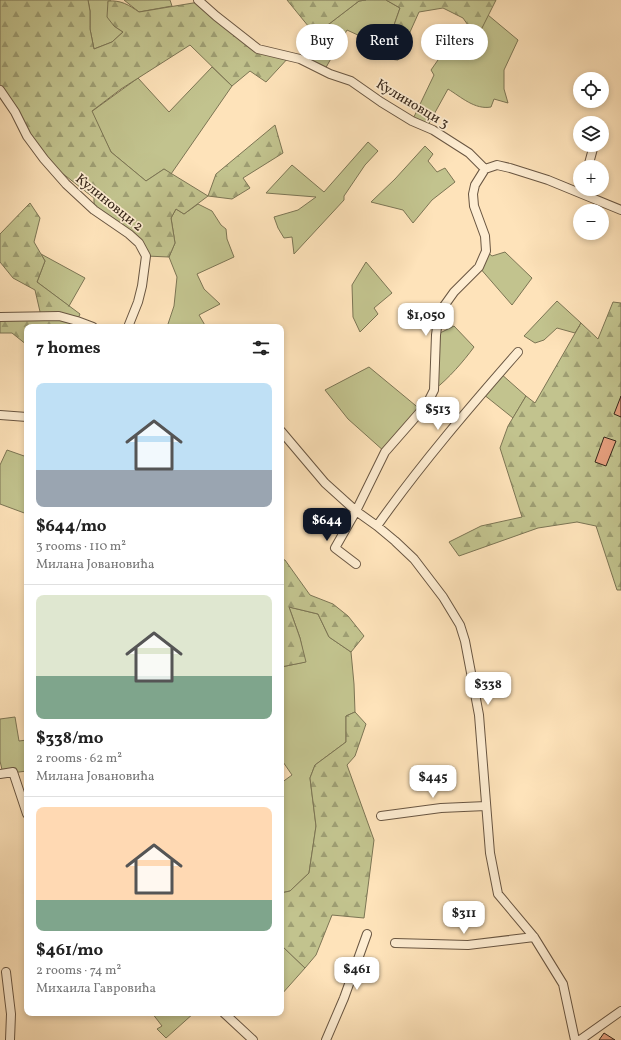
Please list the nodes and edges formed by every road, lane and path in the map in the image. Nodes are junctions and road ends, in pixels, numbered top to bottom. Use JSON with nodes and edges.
{"nodes":[{"id":1,"x":198,"y":0,"type":"edge"},
{"id":2,"x":0,"y":90,"type":"edge"},
{"id":3,"x":485,"y":169,"type":"junction"},
{"id":4,"x":573,"y":188,"type":"edge"},
{"id":5,"x":592,"y":196,"type":"edge"},
{"id":6,"x":621,"y":210,"type":"edge"},
{"id":7,"x":0,"y":317,"type":"edge"},
{"id":8,"x":85,"y":324,"type":"edge"},
{"id":9,"x":129,"y":324,"type":"edge"},
{"id":10,"x":518,"y":352,"type":"dead end"},
{"id":11,"x":0,"y":415,"type":"edge"},
{"id":12,"x":24,"y":417,"type":"edge"},
{"id":13,"x":284,"y":435,"type":"edge"},
{"id":14,"x":356,"y":511,"type":"junction"},
{"id":15,"x":377,"y":526,"type":"junction"},
{"id":16,"x":356,"y":564,"type":"dead end"},
{"id":17,"x":0,"y":774,"type":"edge"},
{"id":18,"x":24,"y":805,"type":"edge"},
{"id":19,"x":486,"y":806,"type":"junction"},
{"id":20,"x":381,"y":816,"type":"dead end"},
{"id":21,"x":367,"y":934,"type":"dead end"},
{"id":22,"x":534,"y":936,"type":"junction"},
{"id":23,"x":395,"y":943,"type":"dead end"},
{"id":24,"x":6,"y":972,"type":"dead end"},
{"id":25,"x":621,"y":1011,"type":"edge"},
{"id":26,"x":227,"y":1016,"type":"edge"},
{"id":27,"x":10,"y":1040,"type":"edge"},
{"id":28,"x":253,"y":1040,"type":"edge"},
{"id":29,"x":326,"y":1040,"type":"edge"},
{"id":30,"x":575,"y":1040,"type":"edge"},
{"id":31,"x":580,"y":1040,"type":"edge"}],
"edges":[{"from":1,"to":3,"type":"street","name":"Кулиновци 3"},
{"from":2,"to":9,"type":"street","name":"Кулиновци 2"},
{"from":3,"to":4,"type":"street"},
{"from":3,"to":14,"type":"street"},
{"from":5,"to":6,"type":"street"},
{"from":7,"to":8,"type":"street"},
{"from":10,"to":15,"type":"street"},
{"from":11,"to":12,"type":"street"},
{"from":13,"to":14,"type":"street"},
{"from":14,"to":15,"type":"street"},
{"from":14,"to":16,"type":"street"},
{"from":15,"to":19,"type":"street"},
{"from":17,"to":18,"type":"street"},
{"from":19,"to":20,"type":"street"},
{"from":19,"to":22,"type":"street"},
{"from":21,"to":29,"type":"street"},
{"from":22,"to":23,"type":"street"},
{"from":22,"to":30,"type":"street"},
{"from":24,"to":27,"type":"street"},
{"from":25,"to":31,"type":"street"},
{"from":26,"to":28,"type":"street"}]}
